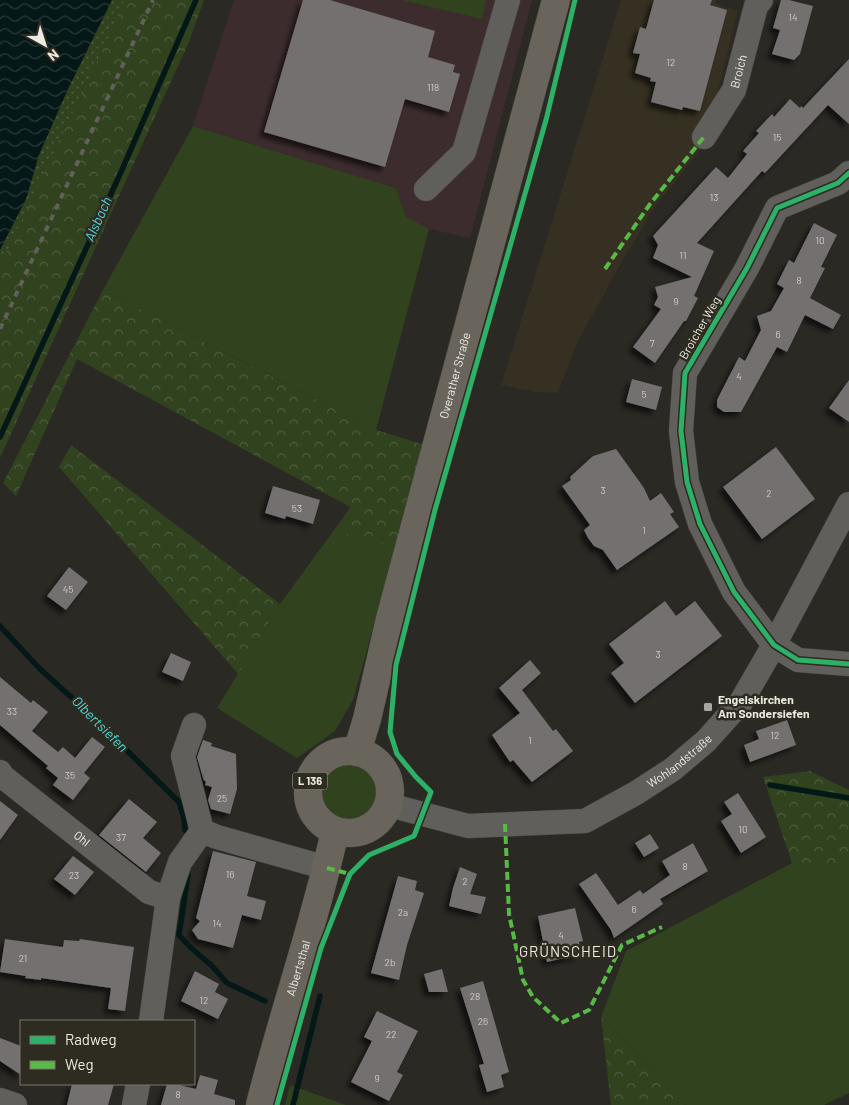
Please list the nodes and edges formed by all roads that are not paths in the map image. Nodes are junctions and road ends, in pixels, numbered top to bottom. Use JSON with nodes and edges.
{"nodes":[{"id":1,"x":508,"y":0,"type":"edge"},
{"id":2,"x":556,"y":0,"type":"edge"},
{"id":3,"x":761,"y":0,"type":"edge"},
{"id":4,"x":704,"y":137,"type":"dead end"},
{"id":5,"x":849,"y":173,"type":"edge"},
{"id":6,"x":426,"y":189,"type":"dead end"},
{"id":7,"x":849,"y":504,"type":"edge"},
{"id":8,"x":774,"y":645,"type":"junction"},
{"id":9,"x":849,"y":664,"type":"edge"},
{"id":10,"x":194,"y":725,"type":"dead end"},
{"id":11,"x":357,"y":752,"type":"junction"},
{"id":12,"x":0,"y":772,"type":"edge"},
{"id":13,"x":388,"y":805,"type":"junction"},
{"id":14,"x":202,"y":831,"type":"junction"},
{"id":15,"x":335,"y":831,"type":"junction"},
{"id":16,"x":327,"y":868,"type":"junction"},
{"id":17,"x":168,"y":898,"type":"junction"},
{"id":18,"x":151,"y":1020,"type":"edge"},
{"id":19,"x":138,"y":1085,"type":"edge"},
{"id":20,"x":0,"y":1100,"type":"edge"},
{"id":21,"x":15,"y":1105,"type":"edge"},
{"id":22,"x":134,"y":1105,"type":"edge"},
{"id":23,"x":260,"y":1105,"type":"edge"}],
"edges":[{"from":1,"to":6,"type":"street"},
{"from":2,"to":11,"type":"main road","name":"Overather Straße"},
{"from":3,"to":4,"type":"street","name":"Broich"},
{"from":5,"to":8,"type":"street","name":"Broicher Weg"},
{"from":7,"to":8,"type":"street","name":"Wohlandstraße"},
{"from":8,"to":9,"type":"street"},
{"from":8,"to":13,"type":"street","name":"Wohlandstraße"},
{"from":10,"to":14,"type":"street"},
{"from":11,"to":13,"type":"main road"},
{"from":11,"to":15,"type":"main road","number":"L 136"},
{"from":12,"to":17,"type":"street","name":"Ohl"},
{"from":13,"to":15,"type":"main road"},
{"from":14,"to":16,"type":"street"},
{"from":14,"to":17,"type":"street"},
{"from":15,"to":16,"type":"main road","name":"Albertsthal"},
{"from":16,"to":23,"type":"main road","name":"Albertsthal"},
{"from":17,"to":18,"type":"street"},
{"from":19,"to":22,"type":"street"},
{"from":20,"to":21,"type":"street"}]}
